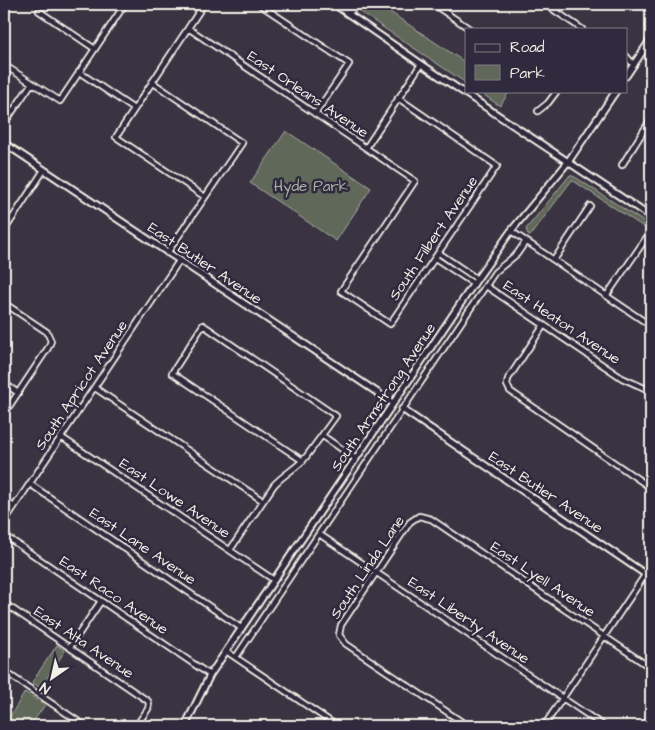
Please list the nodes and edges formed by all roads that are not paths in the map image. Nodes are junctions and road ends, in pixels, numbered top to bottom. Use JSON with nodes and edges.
{"nodes":[{"id":1,"x":125,"y":4,"type":"edge"},
{"id":2,"x":204,"y":4,"type":"edge"},
{"id":3,"x":259,"y":4,"type":"edge"},
{"id":4,"x":334,"y":4,"type":"edge"},
{"id":5,"x":352,"y":4,"type":"edge"},
{"id":6,"x":358,"y":4,"type":"edge"},
{"id":7,"x":433,"y":4,"type":"edge"},
{"id":8,"x":544,"y":4,"type":"edge"},
{"id":9,"x":38,"y":11,"type":"dead end"},
{"id":10,"x":348,"y":14,"type":"junction"},
{"id":11,"x":188,"y":28,"type":"junction"},
{"id":12,"x":469,"y":28,"type":"edge"},
{"id":13,"x":580,"y":28,"type":"edge"},
{"id":14,"x":651,"y":39,"type":"edge"},
{"id":15,"x":95,"y":49,"type":"junction"},
{"id":16,"x":628,"y":58,"type":"edge"},
{"id":17,"x":628,"y":63,"type":"edge"},
{"id":18,"x":4,"y":64,"type":"edge"},
{"id":19,"x":421,"y":64,"type":"junction"},
{"id":20,"x":634,"y":65,"type":"junction"},
{"id":21,"x":79,"y":72,"type":"junction"},
{"id":22,"x":628,"y":73,"type":"edge"},
{"id":23,"x":152,"y":82,"type":"junction"},
{"id":24,"x":32,"y":83,"type":"junction"},
{"id":25,"x":556,"y":92,"type":"edge"},
{"id":26,"x":615,"y":92,"type":"edge"},
{"id":27,"x":398,"y":98,"type":"junction"},
{"id":28,"x":134,"y":109,"type":"junction"},
{"id":29,"x":538,"y":111,"type":"dead end"},
{"id":30,"x":315,"y":114,"type":"junction"},
{"id":31,"x":651,"y":120,"type":"edge"},
{"id":32,"x":4,"y":124,"type":"edge"},
{"id":33,"x":4,"y":143,"type":"edge"},
{"id":34,"x":366,"y":148,"type":"junction"},
{"id":35,"x":568,"y":162,"type":"junction"},
{"id":36,"x":622,"y":165,"type":"dead end"},
{"id":37,"x":44,"y":170,"type":"junction"},
{"id":38,"x":205,"y":197,"type":"junction"},
{"id":39,"x":590,"y":206,"type":"dead end"},
{"id":40,"x":651,"y":217,"type":"edge"},
{"id":41,"x":4,"y":228,"type":"edge"},
{"id":42,"x":511,"y":231,"type":"junction"},
{"id":43,"x":651,"y":231,"type":"edge"},
{"id":44,"x":526,"y":241,"type":"junction"},
{"id":45,"x":167,"y":253,"type":"junction"},
{"id":46,"x":439,"y":253,"type":"junction"},
{"id":47,"x":435,"y":258,"type":"junction"},
{"id":48,"x":554,"y":260,"type":"junction"},
{"id":49,"x":179,"y":262,"type":"junction"},
{"id":50,"x":475,"y":282,"type":"junction"},
{"id":51,"x":486,"y":286,"type":"junction"},
{"id":52,"x":607,"y":295,"type":"junction"},
{"id":53,"x":4,"y":303,"type":"edge"},
{"id":54,"x":390,"y":324,"type":"joint"},
{"id":55,"x":544,"y":325,"type":"junction"},
{"id":56,"x":651,"y":326,"type":"edge"},
{"id":57,"x":4,"y":383,"type":"edge"},
{"id":58,"x":95,"y":388,"type":"junction"},
{"id":59,"x":651,"y":391,"type":"edge"},
{"id":60,"x":18,"y":392,"type":"junction"},
{"id":61,"x":393,"y":403,"type":"junction"},
{"id":62,"x":402,"y":409,"type":"junction"},
{"id":63,"x":4,"y":414,"type":"edge"},
{"id":64,"x":323,"y":436,"type":"junction"},
{"id":65,"x":61,"y":437,"type":"junction"},
{"id":66,"x":356,"y":459,"type":"junction"},
{"id":67,"x":303,"y":461,"type":"junction"},
{"id":68,"x":30,"y":484,"type":"junction"},
{"id":69,"x":651,"y":488,"type":"edge"},
{"id":70,"x":4,"y":500,"type":"edge"},
{"id":71,"x":263,"y":501,"type":"junction"},
{"id":72,"x":14,"y":507,"type":"junction"},
{"id":73,"x":419,"y":516,"type":"joint"},
{"id":74,"x":4,"y":522,"type":"edge"},
{"id":75,"x":319,"y":534,"type":"junction"},
{"id":76,"x":4,"y":535,"type":"edge"},
{"id":77,"x":230,"y":550,"type":"junction"},
{"id":78,"x":651,"y":566,"type":"edge"},
{"id":79,"x":376,"y":572,"type":"junction"},
{"id":80,"x":646,"y":574,"type":"junction"},
{"id":81,"x":651,"y":578,"type":"edge"},
{"id":82,"x":274,"y":580,"type":"junction"},
{"id":83,"x":101,"y":601,"type":"junction"},
{"id":84,"x":4,"y":603,"type":"edge"},
{"id":85,"x":241,"y":628,"type":"junction"},
{"id":86,"x":604,"y":636,"type":"junction"},
{"id":87,"x":70,"y":647,"type":"junction"},
{"id":88,"x":226,"y":650,"type":"junction"},
{"id":89,"x":236,"y":657,"type":"junction"},
{"id":90,"x":651,"y":668,"type":"edge"},
{"id":91,"x":4,"y":672,"type":"edge"},
{"id":92,"x":210,"y":675,"type":"junction"},
{"id":93,"x":563,"y":698,"type":"junction"},
{"id":94,"x":85,"y":726,"type":"edge"},
{"id":95,"x":136,"y":726,"type":"edge"},
{"id":96,"x":185,"y":726,"type":"edge"},
{"id":97,"x":337,"y":726,"type":"edge"},
{"id":98,"x":468,"y":726,"type":"edge"},
{"id":99,"x":544,"y":726,"type":"edge"},
{"id":100,"x":604,"y":726,"type":"edge"}],
"edges":[{"from":1,"to":15,"type":"street"},
{"from":2,"to":11,"type":"street"},
{"from":3,"to":30,"type":"street"},
{"from":4,"to":10,"type":"street"},
{"from":5,"to":10,"type":"street"},
{"from":6,"to":10,"type":"street"},
{"from":7,"to":12,"type":"street"},
{"from":8,"to":13,"type":"street"},
{"from":9,"to":15,"type":"street"},
{"from":10,"to":19,"type":"street"},
{"from":11,"to":23,"type":"street"},
{"from":11,"to":30,"type":"street","name":"East Orleans Avenue"},
{"from":14,"to":20,"type":"street"},
{"from":15,"to":21,"type":"street"},
{"from":16,"to":20,"type":"street"},
{"from":17,"to":20,"type":"street"},
{"from":18,"to":24,"type":"street"},
{"from":19,"to":27,"type":"street"},
{"from":19,"to":35,"type":"street"},
{"from":20,"to":22,"type":"street"},
{"from":21,"to":24,"type":"street"},
{"from":21,"to":28,"type":"street"},
{"from":23,"to":28,"type":"street"},
{"from":23,"to":38,"type":"street"},
{"from":24,"to":32,"type":"street"},
{"from":25,"to":29,"type":"street"},
{"from":26,"to":35,"type":"street","name":"South Armstrong Avenue"},
{"from":27,"to":34,"type":"street"},
{"from":27,"to":46,"type":"street","name":"South Filbert Avenue"},
{"from":28,"to":38,"type":"street"},
{"from":30,"to":34,"type":"street","name":"East Orleans Avenue"},
{"from":31,"to":36,"type":"street"},
{"from":33,"to":37,"type":"street","name":"East Butler Avenue"},
{"from":34,"to":54,"type":"street","name":"East Orleans Avenue"},
{"from":35,"to":40,"type":"street"},
{"from":35,"to":42,"type":"street","name":"South Armstrong Avenue"},
{"from":37,"to":41,"type":"street"},
{"from":37,"to":45,"type":"street","name":"East Butler Avenue"},
{"from":38,"to":45,"type":"street"},
{"from":39,"to":48,"type":"street"},
{"from":42,"to":44,"type":"street"},
{"from":42,"to":50,"type":"street","name":"South Armstrong Avenue"},
{"from":43,"to":52,"type":"street"},
{"from":44,"to":48,"type":"street"},
{"from":44,"to":51,"type":"street","name":"South Armstrong Avenue"},
{"from":45,"to":49,"type":"street","name":"East Butler Avenue"},
{"from":46,"to":47,"type":"street","name":"South Filbert Avenue"},
{"from":46,"to":50,"type":"street"},
{"from":47,"to":50,"type":"street"},
{"from":47,"to":54,"type":"street","name":"South Filbert Avenue"},
{"from":48,"to":52,"type":"street"},
{"from":49,"to":58,"type":"street","name":"South Apricot Avenue"},
{"from":49,"to":61,"type":"street","name":"East Butler Avenue"},
{"from":50,"to":61,"type":"street","name":"South Armstrong Avenue"},
{"from":51,"to":55,"type":"street","name":"East Heaton Avenue"},
{"from":51,"to":62,"type":"street","name":"South Armstrong Avenue"},
{"from":52,"to":56,"type":"street"},
{"from":53,"to":60,"type":"street"},
{"from":55,"to":59,"type":"street","name":"East Heaton Avenue"},
{"from":55,"to":69,"type":"street"},
{"from":57,"to":60,"type":"street"},
{"from":58,"to":65,"type":"street","name":"South Apricot Avenue"},
{"from":58,"to":71,"type":"street"},
{"from":60,"to":63,"type":"street"},
{"from":61,"to":66,"type":"street","name":"South Armstrong Avenue"},
{"from":62,"to":75,"type":"street","name":"South Armstrong Avenue"},
{"from":62,"to":80,"type":"street","name":"East Butler Avenue"},
{"from":64,"to":66,"type":"street"},
{"from":64,"to":67,"type":"street"},
{"from":64,"to":67,"type":"street"},
{"from":65,"to":68,"type":"street","name":"South Apricot Avenue"},
{"from":65,"to":77,"type":"street","name":"East Lowe Avenue"},
{"from":66,"to":82,"type":"street","name":"South Armstrong Avenue"},
{"from":67,"to":71,"type":"street"},
{"from":68,"to":72,"type":"street","name":"South Apricot Avenue"},
{"from":68,"to":85,"type":"street","name":"East Lane Avenue"},
{"from":70,"to":72,"type":"street"},
{"from":71,"to":77,"type":"street"},
{"from":72,"to":74,"type":"street","name":"South Apricot Avenue"},
{"from":73,"to":79,"type":"street","name":"South Linda Lane"},
{"from":73,"to":86,"type":"street","name":"East Lyell Avenue"},
{"from":75,"to":79,"type":"street","name":"East Liberty Avenue"},
{"from":75,"to":89,"type":"street","name":"South Armstrong Avenue"},
{"from":76,"to":83,"type":"street","name":"East Raco Avenue"},
{"from":77,"to":82,"type":"street","name":"East Lowe Avenue"},
{"from":78,"to":80,"type":"street"},
{"from":79,"to":93,"type":"street","name":"East Liberty Avenue"},
{"from":79,"to":98,"type":"street","name":"South Linda Lane"},
{"from":80,"to":81,"type":"street","name":"East Butler Avenue"},
{"from":80,"to":86,"type":"street"},
{"from":82,"to":85,"type":"street","name":"South Armstrong Avenue"},
{"from":83,"to":87,"type":"street"},
{"from":83,"to":92,"type":"street","name":"East Raco Avenue"},
{"from":84,"to":87,"type":"street","name":"East Alta Avenue"},
{"from":85,"to":88,"type":"street","name":"South Armstrong Avenue"},
{"from":86,"to":90,"type":"street","name":"East Lyell Avenue"},
{"from":86,"to":93,"type":"street"},
{"from":87,"to":95,"type":"street","name":"East Alta Avenue"},
{"from":88,"to":89,"type":"street"},
{"from":88,"to":92,"type":"street","name":"South Armstrong Avenue"},
{"from":89,"to":97,"type":"street"},
{"from":91,"to":94,"type":"street"},
{"from":92,"to":96,"type":"street","name":"South Armstrong Avenue"},
{"from":93,"to":99,"type":"street"},
{"from":93,"to":100,"type":"street","name":"East Liberty Avenue"}]}
